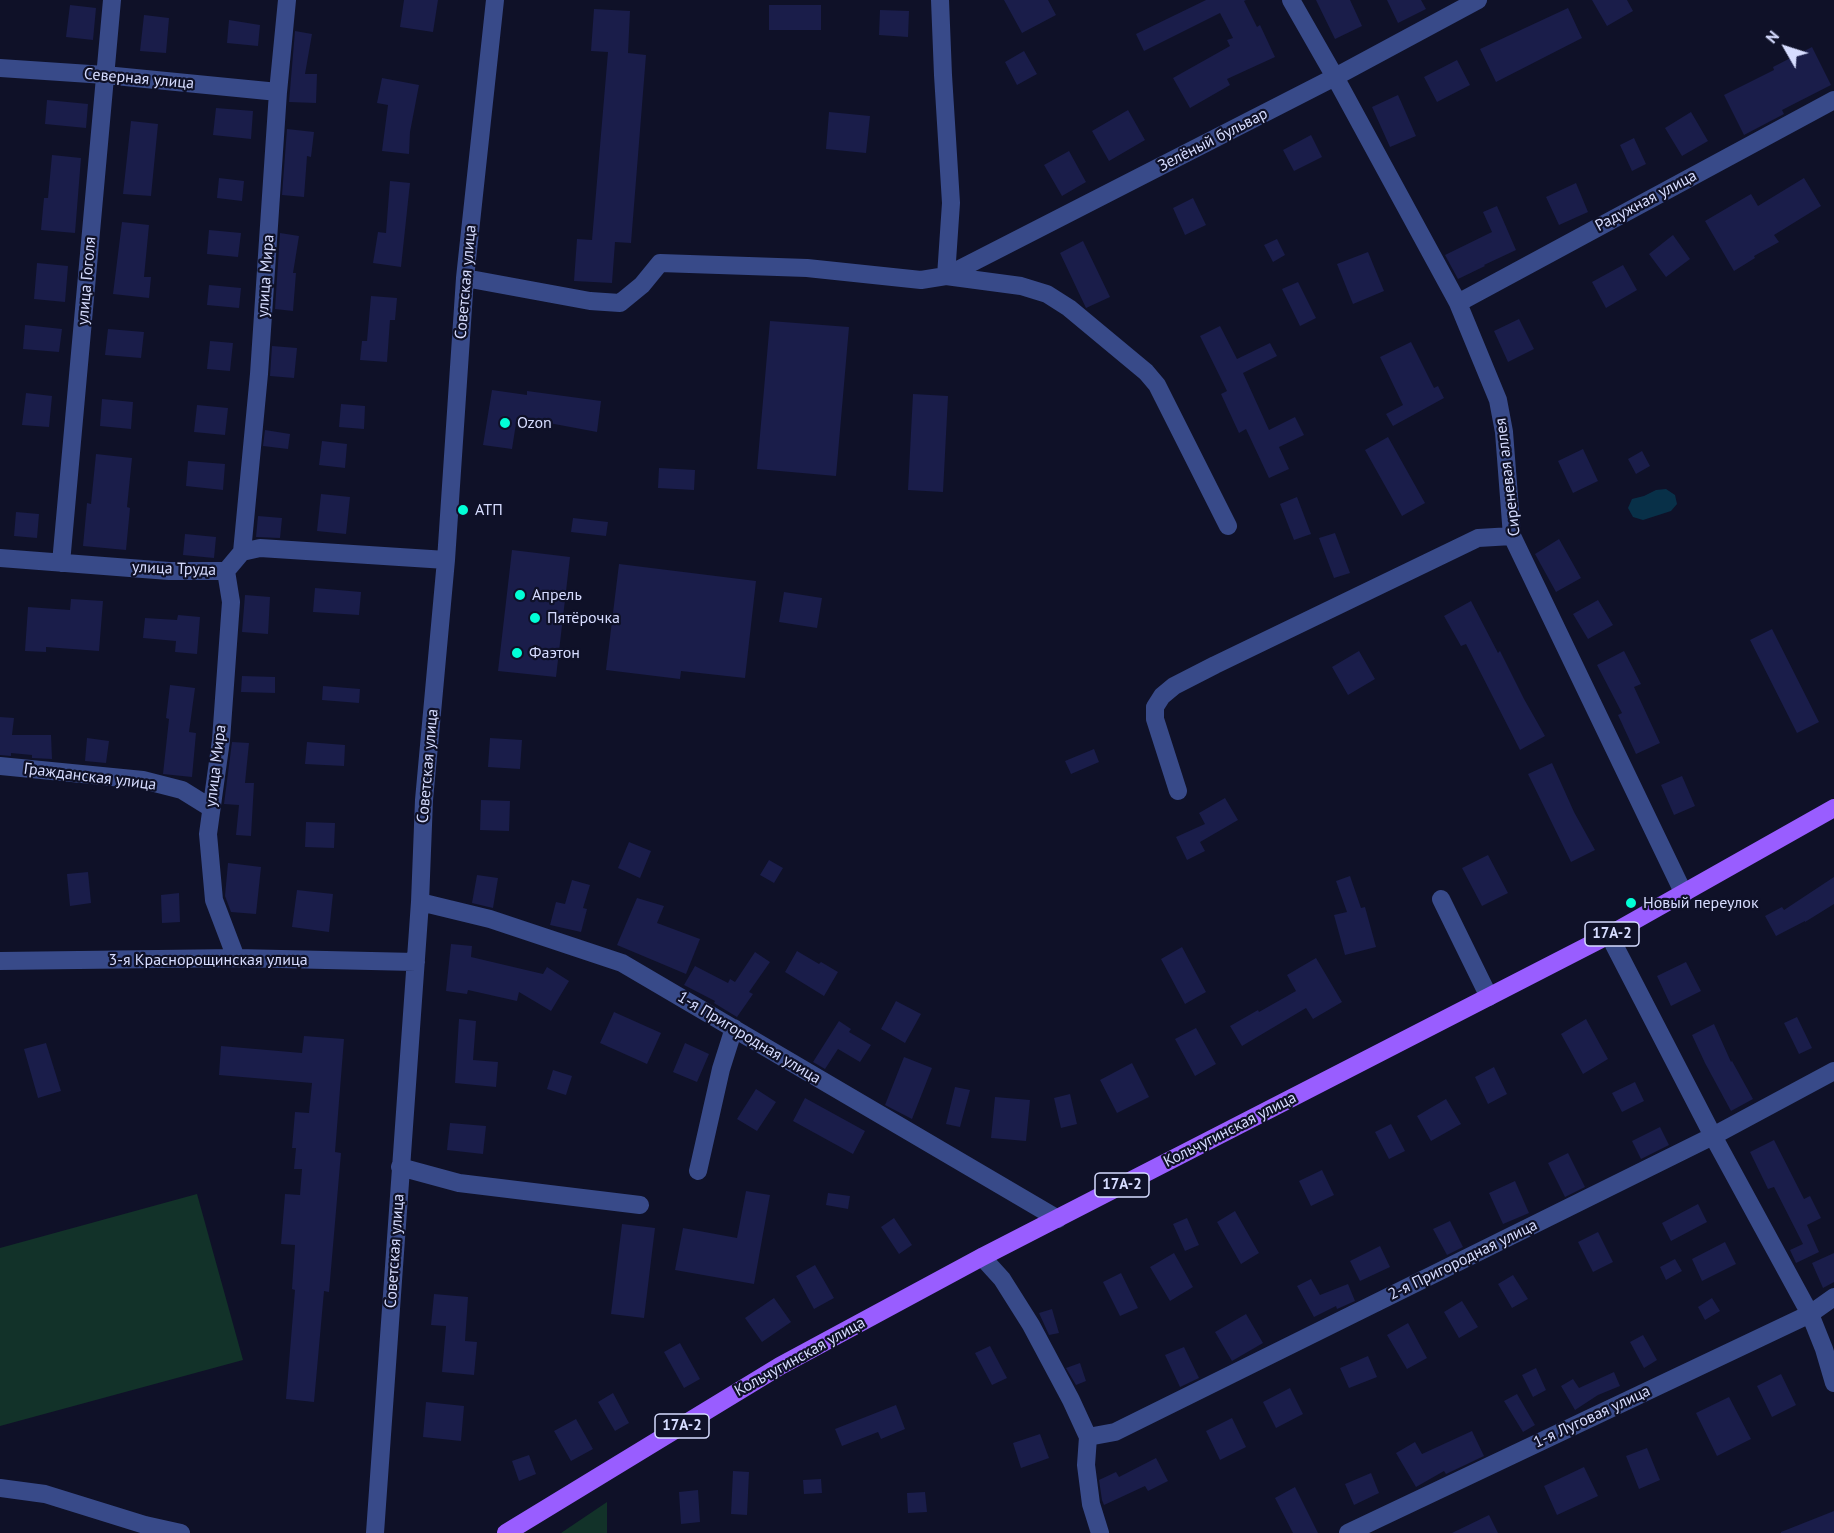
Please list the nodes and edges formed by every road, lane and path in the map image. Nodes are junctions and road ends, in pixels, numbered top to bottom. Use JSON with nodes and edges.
{"nodes":[{"id":1,"x":112,"y":0,"type":"edge"},
{"id":2,"x":287,"y":0,"type":"edge"},
{"id":3,"x":495,"y":0,"type":"edge"},
{"id":4,"x":940,"y":0,"type":"edge"},
{"id":5,"x":1291,"y":0,"type":"edge"},
{"id":6,"x":1478,"y":0,"type":"edge"},
{"id":7,"x":0,"y":68,"type":"edge"},
{"id":8,"x":105,"y":75,"type":"junction"},
{"id":9,"x":1335,"y":77,"type":"junction"},
{"id":10,"x":278,"y":92,"type":"junction"},
{"id":11,"x":1834,"y":100,"type":"edge"},
{"id":12,"x":946,"y":276,"type":"junction"},
{"id":13,"x":465,"y":278,"type":"junction"},
{"id":14,"x":1458,"y":303,"type":"junction"},
{"id":15,"x":1228,"y":526,"type":"dead end"},
{"id":16,"x":1512,"y":536,"type":"junction"},
{"id":17,"x":242,"y":552,"type":"junction"},
{"id":18,"x":0,"y":558,"type":"edge"},
{"id":19,"x":446,"y":560,"type":"junction"},
{"id":20,"x":61,"y":562,"type":"junction"},
{"id":21,"x":226,"y":571,"type":"junction"},
{"id":22,"x":0,"y":766,"type":"edge"},
{"id":23,"x":1178,"y":791,"type":"dead end"},
{"id":24,"x":211,"y":808,"type":"junction"},
{"id":25,"x":1834,"y":808,"type":"edge"},
{"id":26,"x":1684,"y":894,"type":"junction"},
{"id":27,"x":1441,"y":899,"type":"dead end"},
{"id":28,"x":420,"y":902,"type":"junction"},
{"id":29,"x":1609,"y":935,"type":"junction"},
{"id":30,"x":236,"y":958,"type":"junction"},
{"id":31,"x":0,"y":961,"type":"edge"},
{"id":32,"x":416,"y":962,"type":"junction"},
{"id":33,"x":1489,"y":997,"type":"junction"},
{"id":34,"x":734,"y":1028,"type":"junction"},
{"id":35,"x":1834,"y":1071,"type":"edge"},
{"id":36,"x":1713,"y":1136,"type":"junction"},
{"id":37,"x":400,"y":1167,"type":"junction"},
{"id":38,"x":698,"y":1171,"type":"dead end"},
{"id":39,"x":640,"y":1205,"type":"dead end"},
{"id":40,"x":1058,"y":1219,"type":"junction"},
{"id":41,"x":982,"y":1257,"type":"junction"},
{"id":42,"x":1834,"y":1297,"type":"edge"},
{"id":43,"x":1810,"y":1314,"type":"junction"},
{"id":44,"x":1834,"y":1383,"type":"edge"},
{"id":45,"x":1088,"y":1437,"type":"junction"},
{"id":46,"x":0,"y":1488,"type":"edge"},
{"id":47,"x":181,"y":1533,"type":"edge"},
{"id":48,"x":375,"y":1533,"type":"edge"},
{"id":49,"x":506,"y":1533,"type":"edge"},
{"id":50,"x":1100,"y":1533,"type":"edge"},
{"id":51,"x":1348,"y":1533,"type":"edge"}],
"edges":[{"from":1,"to":8,"type":"street","name":"улица Гоголя"},
{"from":2,"to":10,"type":"street","name":"улица Мира"},
{"from":3,"to":13,"type":"street","name":"Советская улица"},
{"from":4,"to":12,"type":"street"},
{"from":5,"to":9,"type":"street","name":"Сиреневая аллея"},
{"from":6,"to":9,"type":"street","name":"Зелёный бульвар"},
{"from":7,"to":8,"type":"street","name":"Северная улица"},
{"from":8,"to":10,"type":"street","name":"Северная улица"},
{"from":8,"to":20,"type":"street","name":"улица Гоголя"},
{"from":9,"to":12,"type":"street","name":"Зелёный бульвар"},
{"from":9,"to":14,"type":"street","name":"Сиреневая аллея"},
{"from":10,"to":17,"type":"street","name":"улица Мира"},
{"from":11,"to":14,"type":"street","name":"Радужная улица"},
{"from":12,"to":13,"type":"street"},
{"from":12,"to":15,"type":"street"},
{"from":13,"to":19,"type":"street","name":"Советская улица"},
{"from":14,"to":16,"type":"street","name":"Сиреневая аллея"},
{"from":16,"to":23,"type":"street"},
{"from":16,"to":26,"type":"street","name":"Сиреневая аллея"},
{"from":17,"to":19,"type":"street"},
{"from":17,"to":21,"type":"street","name":"улица Труда"},
{"from":18,"to":20,"type":"street","name":"улица Труда"},
{"from":19,"to":28,"type":"street","name":"Советская улица"},
{"from":20,"to":21,"type":"street","name":"улица Труда"},
{"from":21,"to":24,"type":"street","name":"улица Мира"},
{"from":22,"to":24,"type":"street","name":"Гражданская улица"},
{"from":24,"to":30,"type":"street","name":"улица Мира"},
{"from":25,"to":26,"type":"main road","name":"Кольчугинская улица","number":"17А-2"},
{"from":26,"to":29,"type":"main road","name":"Кольчугинская улица","number":"17А-2"},
{"from":27,"to":33,"type":"street"},
{"from":28,"to":32,"type":"street","name":"Советская улица"},
{"from":28,"to":34,"type":"street","name":"1-я Пригородная улица"},
{"from":29,"to":33,"type":"main road","name":"Кольчугинская улица","number":"17А-2"},
{"from":29,"to":36,"type":"street"},
{"from":30,"to":31,"type":"street","name":"3-я Краснорощинская улица"},
{"from":30,"to":32,"type":"street","name":"3-я Краснорощинская улица"},
{"from":32,"to":37,"type":"street","name":"Советская улица"},
{"from":33,"to":40,"type":"main road","name":"Кольчугинская улица","number":"17А-2"},
{"from":34,"to":38,"type":"street"},
{"from":34,"to":40,"type":"street","name":"1-я Пригородная улица"},
{"from":35,"to":36,"type":"street","name":"2-я Пригородная улица"},
{"from":36,"to":43,"type":"street"},
{"from":36,"to":45,"type":"street","name":"2-я Пригородная улица"},
{"from":37,"to":39,"type":"street"},
{"from":37,"to":48,"type":"street","name":"Советская улица"},
{"from":40,"to":41,"type":"main road","name":"Кольчугинская улица","number":"17А-2"},
{"from":41,"to":45,"type":"street"},
{"from":41,"to":49,"type":"main road","name":"Кольчугинская улица","number":"17А-2"},
{"from":42,"to":43,"type":"street","name":"1-я Луговая улица"},
{"from":43,"to":44,"type":"street"},
{"from":43,"to":51,"type":"street","name":"1-я Луговая улица"},
{"from":45,"to":50,"type":"street"},
{"from":46,"to":47,"type":"street"}]}
